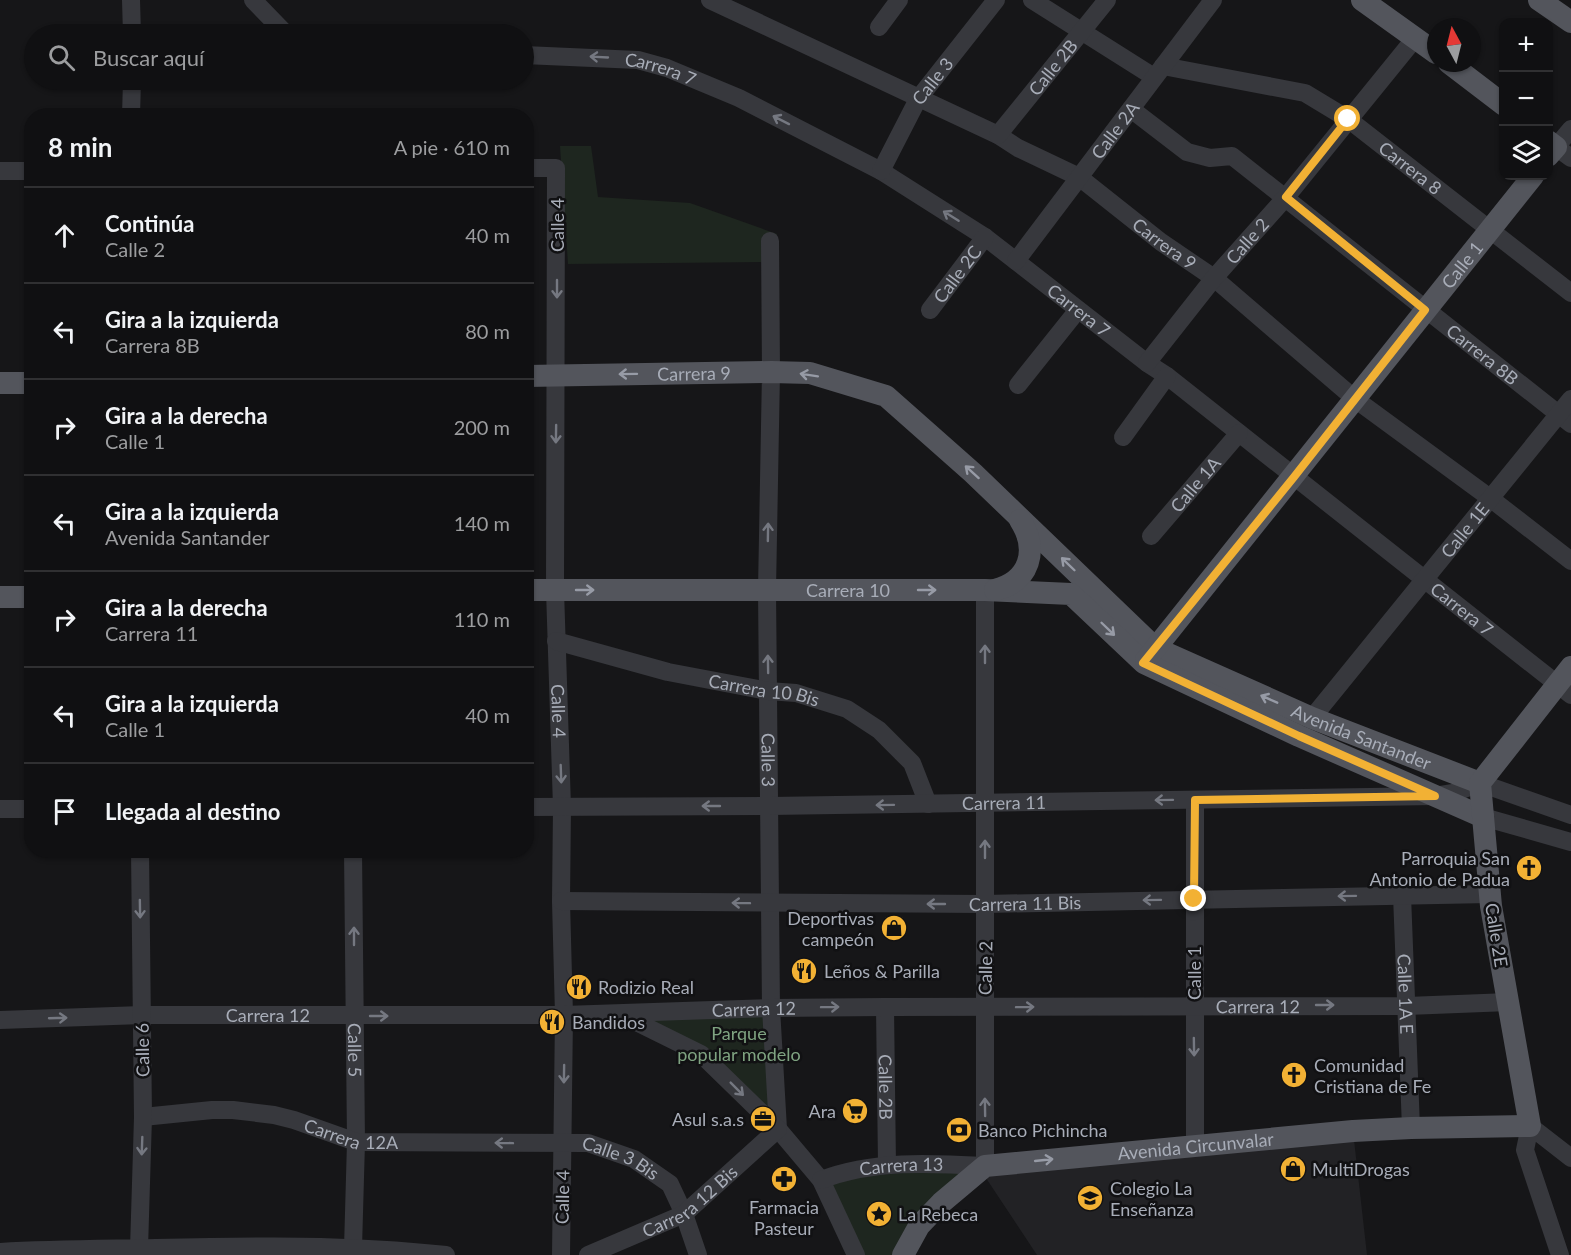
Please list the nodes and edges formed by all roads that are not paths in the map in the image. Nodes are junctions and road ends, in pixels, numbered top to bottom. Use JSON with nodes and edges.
{"nodes":[{"id":1,"x":131,"y":0,"type":"edge"},
{"id":2,"x":253,"y":0,"type":"edge"},
{"id":3,"x":710,"y":0,"type":"edge"},
{"id":4,"x":899,"y":0,"type":"edge"},
{"id":5,"x":996,"y":0,"type":"edge"},
{"id":6,"x":1032,"y":0,"type":"edge"},
{"id":7,"x":1107,"y":0,"type":"edge"},
{"id":8,"x":1213,"y":0,"type":"edge"},
{"id":9,"x":1362,"y":0,"type":"edge"},
{"id":10,"x":1539,"y":0,"type":"edge"},
{"id":11,"x":1571,"y":22,"type":"edge"},
{"id":12,"x":132,"y":24,"type":"edge"},
{"id":13,"x":276,"y":24,"type":"edge"},
{"id":14,"x":879,"y":27,"type":"dead end"},
{"id":15,"x":1082,"y":33,"type":"junction"},
{"id":16,"x":1416,"y":37,"type":"junction"},
{"id":17,"x":1427,"y":45,"type":"edge"},
{"id":18,"x":534,"y":55,"type":"edge"},
{"id":19,"x":1159,"y":71,"type":"junction"},
{"id":20,"x":1461,"y":72,"type":"edge"},
{"id":21,"x":132,"y":90,"type":"edge"},
{"id":22,"x":918,"y":99,"type":"junction"},
{"id":23,"x":1499,"y":102,"type":"edge"},
{"id":24,"x":131,"y":108,"type":"edge"},
{"id":25,"x":1131,"y":109,"type":"junction"},
{"id":26,"x":1348,"y":119,"type":"junction"},
{"id":27,"x":1571,"y":129,"type":"edge"},
{"id":28,"x":998,"y":135,"type":"junction"},
{"id":29,"x":1556,"y":151,"type":"edge"},
{"id":30,"x":534,"y":168,"type":"edge"},
{"id":31,"x":0,"y":171,"type":"edge"},
{"id":32,"x":24,"y":171,"type":"edge"},
{"id":33,"x":881,"y":171,"type":"junction"},
{"id":34,"x":1080,"y":177,"type":"junction"},
{"id":35,"x":1530,"y":180,"type":"edge"},
{"id":36,"x":1286,"y":197,"type":"junction"},
{"id":37,"x":1491,"y":228,"type":"junction"},
{"id":38,"x":985,"y":237,"type":"junction"},
{"id":39,"x":770,"y":241,"type":"dead end"},
{"id":40,"x":1016,"y":261,"type":"junction"},
{"id":41,"x":1214,"y":278,"type":"junction"},
{"id":42,"x":1571,"y":293,"type":"edge"},
{"id":43,"x":930,"y":310,"type":"dead end"},
{"id":44,"x":1425,"y":310,"type":"junction"},
{"id":45,"x":1077,"y":311,"type":"junction"},
{"id":46,"x":1147,"y":363,"type":"junction"},
{"id":47,"x":771,"y":372,"type":"junction"},
{"id":48,"x":557,"y":375,"type":"junction"},
{"id":49,"x":534,"y":376,"type":"edge"},
{"id":50,"x":1167,"y":376,"type":"junction"},
{"id":51,"x":0,"y":383,"type":"edge"},
{"id":52,"x":24,"y":383,"type":"edge"},
{"id":53,"x":1018,"y":385,"type":"dead end"},
{"id":54,"x":1355,"y":399,"type":"junction"},
{"id":55,"x":1571,"y":399,"type":"edge"},
{"id":56,"x":1565,"y":419,"type":"edge"},
{"id":57,"x":1239,"y":433,"type":"junction"},
{"id":58,"x":1124,"y":436,"type":"dead end"},
{"id":59,"x":1294,"y":477,"type":"junction"},
{"id":60,"x":1490,"y":498,"type":"junction"},
{"id":61,"x":1015,"y":512,"type":"junction"},
{"id":62,"x":1151,"y":536,"type":"dead end"},
{"id":63,"x":1571,"y":561,"type":"edge"},
{"id":64,"x":1426,"y":580,"type":"junction"},
{"id":65,"x":534,"y":590,"type":"edge"},
{"id":66,"x":555,"y":590,"type":"junction"},
{"id":67,"x":766,"y":590,"type":"junction"},
{"id":68,"x":985,"y":590,"type":"junction"},
{"id":69,"x":0,"y":597,"type":"edge"},
{"id":70,"x":24,"y":597,"type":"edge"},
{"id":71,"x":556,"y":641,"type":"junction"},
{"id":72,"x":1149,"y":656,"type":"junction"},
{"id":73,"x":1566,"y":682,"type":"edge"},
{"id":74,"x":768,"y":691,"type":"junction"},
{"id":75,"x":1312,"y":718,"type":"junction"},
{"id":76,"x":1480,"y":783,"type":"junction"},
{"id":77,"x":1435,"y":796,"type":"junction"},
{"id":78,"x":1195,"y":800,"type":"junction"},
{"id":79,"x":986,"y":803,"type":"junction"},
{"id":80,"x":928,"y":804,"type":"junction"},
{"id":81,"x":770,"y":806,"type":"junction"},
{"id":82,"x":534,"y":807,"type":"edge"},
{"id":83,"x":562,"y":807,"type":"junction"},
{"id":84,"x":0,"y":809,"type":"edge"},
{"id":85,"x":24,"y":809,"type":"edge"},
{"id":86,"x":1571,"y":815,"type":"edge"},
{"id":87,"x":1483,"y":817,"type":"junction"},
{"id":88,"x":1571,"y":842,"type":"edge"},
{"id":89,"x":140,"y":858,"type":"edge"},
{"id":90,"x":353,"y":858,"type":"edge"},
{"id":91,"x":1490,"y":894,"type":"junction"},
{"id":92,"x":1402,"y":895,"type":"junction"},
{"id":93,"x":1194,"y":899,"type":"junction"},
{"id":94,"x":561,"y":902,"type":"junction"},
{"id":95,"x":771,"y":904,"type":"junction"},
{"id":96,"x":985,"y":904,"type":"junction"},
{"id":97,"x":1509,"y":1002,"type":"junction"},
{"id":98,"x":1193,"y":1005,"type":"junction"},
{"id":99,"x":1407,"y":1006,"type":"junction"},
{"id":100,"x":885,"y":1007,"type":"junction"},
{"id":101,"x":771,"y":1008,"type":"junction"},
{"id":102,"x":984,"y":1008,"type":"junction"},
{"id":103,"x":618,"y":1013,"type":"junction"},
{"id":104,"x":142,"y":1015,"type":"junction"},
{"id":105,"x":564,"y":1015,"type":"junction"},
{"id":106,"x":354,"y":1016,"type":"junction"},
{"id":107,"x":0,"y":1020,"type":"edge"},
{"id":108,"x":143,"y":1117,"type":"junction"},
{"id":109,"x":1530,"y":1126,"type":"junction"},
{"id":110,"x":1411,"y":1128,"type":"junction"},
{"id":111,"x":778,"y":1129,"type":"junction"},
{"id":112,"x":356,"y":1142,"type":"junction"},
{"id":113,"x":562,"y":1144,"type":"junction"},
{"id":114,"x":1195,"y":1145,"type":"junction"},
{"id":115,"x":1571,"y":1158,"type":"edge"},
{"id":116,"x":887,"y":1166,"type":"junction"},
{"id":117,"x":983,"y":1168,"type":"junction"},
{"id":118,"x":821,"y":1180,"type":"junction"},
{"id":119,"x":684,"y":1214,"type":"junction"},
{"id":120,"x":139,"y":1248,"type":"junction"},
{"id":121,"x":353,"y":1248,"type":"junction"},
{"id":122,"x":274,"y":1250,"type":"edge"},
{"id":123,"x":0,"y":1252,"type":"edge"},
{"id":124,"x":446,"y":1255,"type":"edge"},
{"id":125,"x":561,"y":1255,"type":"edge"},
{"id":126,"x":588,"y":1255,"type":"edge"},
{"id":127,"x":698,"y":1255,"type":"edge"},
{"id":128,"x":856,"y":1255,"type":"edge"},
{"id":129,"x":903,"y":1255,"type":"edge"},
{"id":130,"x":1560,"y":1255,"type":"edge"}],
"edges":[{"from":1,"to":12,"type":"street"},
{"from":2,"to":13,"type":"street"},
{"from":3,"to":22,"type":"street","name":"Carrera 9"},
{"from":4,"to":14,"type":"street"},
{"from":5,"to":22,"type":"street","name":"Calle 3"},
{"from":6,"to":15,"type":"street"},
{"from":7,"to":15,"type":"street","name":"Calle 2B"},
{"from":8,"to":19,"type":"street","name":"Calle 2A"},
{"from":9,"to":16,"type":"main road"},
{"from":10,"to":11,"type":"main road"},
{"from":15,"to":19,"type":"street"},
{"from":15,"to":28,"type":"street","name":"Calle 2B"},
{"from":16,"to":17,"type":"main road"},
{"from":16,"to":26,"type":"street","name":"Calle 2"},
{"from":33,"to":18,"type":"street","name":"Carrera 7","one_way":true},
{"from":19,"to":25,"type":"street","name":"Calle 2A"},
{"from":19,"to":26,"type":"street","name":"Carrera 8"},
{"from":20,"to":23,"type":"main road"},
{"from":21,"to":24,"type":"street"},
{"from":22,"to":28,"type":"street","name":"Carrera 9"},
{"from":22,"to":33,"type":"street","name":"Calle 3"},
{"from":25,"to":34,"type":"street","name":"Calle 2A"},
{"from":25,"to":36,"type":"street","name":"Carrera 8B"},
{"from":26,"to":36,"type":"street","name":"Calle 2"},
{"from":26,"to":37,"type":"street","name":"Carrera 8"},
{"from":27,"to":29,"type":"street"},
{"from":28,"to":34,"type":"street","name":"Carrera 9"},
{"from":30,"to":48,"type":"street","name":"Calle 4","one_way":true},
{"from":31,"to":32,"type":"street"},
{"from":38,"to":33,"type":"street","name":"Carrera 7","one_way":true},
{"from":34,"to":40,"type":"street","name":"Calle 2A"},
{"from":34,"to":41,"type":"street","name":"Carrera 9"},
{"from":35,"to":37,"type":"main road","name":"Calle 1"},
{"from":36,"to":41,"type":"street","name":"Calle 2"},
{"from":36,"to":44,"type":"street","name":"Carrera 8B"},
{"from":37,"to":42,"type":"street","name":"Carrera 8"},
{"from":37,"to":44,"type":"main road","name":"Calle 1"},
{"from":38,"to":40,"type":"street","name":"Carrera 7"},
{"from":38,"to":43,"type":"street","name":"Calle 2C"},
{"from":39,"to":47,"type":"street","name":"Calle 3"},
{"from":40,"to":45,"type":"street","name":"Carrera 7"},
{"from":41,"to":46,"type":"street","name":"Calle 2"},
{"from":41,"to":54,"type":"street","name":"Carrera 9"},
{"from":44,"to":54,"type":"main road","name":"Calle 1"},
{"from":44,"to":56,"type":"street","name":"Carrera 8B"},
{"from":45,"to":46,"type":"street","name":"Carrera 7"},
{"from":45,"to":53,"type":"street"},
{"from":46,"to":50,"type":"street","name":"Carrera 7"},
{"from":47,"to":48,"type":"main road","name":"Carrera 9","one_way":true},
{"from":61,"to":47,"type":"main road","name":"Carrera 9","one_way":true},
{"from":67,"to":47,"type":"street","name":"Calle 3","one_way":true},
{"from":48,"to":49,"type":"main road","name":"Carrera 9"},
{"from":48,"to":66,"type":"street","name":"Calle 4","one_way":true},
{"from":50,"to":57,"type":"street","name":"Carrera 7"},
{"from":50,"to":58,"type":"street"},
{"from":51,"to":52,"type":"main road"},
{"from":54,"to":59,"type":"main road","name":"Calle 1"},
{"from":54,"to":60,"type":"street","name":"Carrera 9"},
{"from":55,"to":56,"type":"street","name":"Calle 1E"},
{"from":56,"to":60,"type":"street","name":"Calle 1E"},
{"from":57,"to":59,"type":"street","name":"Carrera 7"},
{"from":57,"to":62,"type":"street","name":"Calle 1A"},
{"from":59,"to":64,"type":"street","name":"Carrera 7"},
{"from":59,"to":72,"type":"main road","name":"Calle 1"},
{"from":60,"to":63,"type":"street","name":"Carrera 9"},
{"from":60,"to":64,"type":"street","name":"Calle 1E"},
{"from":61,"to":68,"type":"main road"},
{"from":72,"to":61,"type":"main road","name":"Carrera 9","one_way":true},
{"from":64,"to":73,"type":"street","name":"Carrera 7"},
{"from":64,"to":75,"type":"street","name":"Calle 1E"},
{"from":65,"to":66,"type":"main road","name":"Carrera 10"},
{"from":66,"to":67,"type":"main road","name":"Carrera 10","one_way":true},
{"from":66,"to":71,"type":"street","name":"Calle 4"},
{"from":67,"to":68,"type":"main road","name":"Carrera 10","one_way":true},
{"from":74,"to":67,"type":"street","name":"Calle 3","one_way":true},
{"from":68,"to":72,"type":"main road","name":"Carrera 10","one_way":true},
{"from":79,"to":68,"type":"street","name":"Calle 2","one_way":true},
{"from":69,"to":70,"type":"main road"},
{"from":71,"to":74,"type":"street","name":"Carrera 10 Bis"},
{"from":71,"to":83,"type":"street","name":"Calle 4","one_way":true},
{"from":75,"to":72,"type":"main road","name":"Avenida Santander","one_way":true},
{"from":72,"to":77,"type":"main road","name":"Avenida Santander"},
{"from":73,"to":76,"type":"main road"},
{"from":74,"to":80,"type":"street","name":"Carrera 10 Bis"},
{"from":74,"to":81,"type":"street","name":"Calle 3"},
{"from":75,"to":76,"type":"main road","name":"Avenida Santander"},
{"from":76,"to":77,"type":"street","name":"Carrera 11"},
{"from":76,"to":86,"type":"street","name":"Avenida Santander"},
{"from":76,"to":87,"type":"main road","name":"Calle 2E"},
{"from":77,"to":78,"type":"street","name":"Carrera 11"},
{"from":77,"to":87,"type":"main road","name":"Avenida Santander"},
{"from":78,"to":79,"type":"street","name":"Carrera 11","one_way":true},
{"from":78,"to":93,"type":"street","name":"Calle 1"},
{"from":79,"to":80,"type":"street","name":"Carrera 11"},
{"from":96,"to":79,"type":"street","name":"Calle 2","one_way":true},
{"from":80,"to":81,"type":"street","name":"Carrera 11","one_way":true},
{"from":81,"to":83,"type":"street","name":"Carrera 11","one_way":true},
{"from":81,"to":95,"type":"street","name":"Calle 3"},
{"from":82,"to":83,"type":"street","name":"Carrera 11"},
{"from":83,"to":94,"type":"street","name":"Calle 4"},
{"from":84,"to":85,"type":"street"},
{"from":87,"to":88,"type":"street","name":"Avenida Santander"},
{"from":87,"to":91,"type":"main road","name":"Calle 2E"},
{"from":89,"to":104,"type":"street","name":"Calle 6","one_way":true},
{"from":106,"to":90,"type":"street","name":"Calle 5","one_way":true},
{"from":91,"to":92,"type":"street","name":"Carrera 11 Bis"},
{"from":91,"to":97,"type":"main road","name":"Calle 2E"},
{"from":92,"to":93,"type":"street","name":"Carrera 11 Bis","one_way":true},
{"from":92,"to":99,"type":"street","name":"Calle 1A E"},
{"from":93,"to":96,"type":"street","name":"Carrera 11 Bis","one_way":true},
{"from":93,"to":98,"type":"street","name":"Calle 1"},
{"from":95,"to":94,"type":"street","name":"Carrera 11 Bis","one_way":true},
{"from":94,"to":105,"type":"street","name":"Calle 4"},
{"from":96,"to":95,"type":"street","name":"Carrera 11 Bis","one_way":true},
{"from":95,"to":101,"type":"street","name":"Calle 3"},
{"from":96,"to":102,"type":"street","name":"Calle 2"},
{"from":97,"to":99,"type":"street","name":"Carrera 12"},
{"from":97,"to":109,"type":"main road","name":"Calle 2E"},
{"from":98,"to":99,"type":"street","name":"Carrera 12","one_way":true},
{"from":102,"to":98,"type":"street","name":"Carrera 12","one_way":true},
{"from":98,"to":114,"type":"street","name":"Calle 1","one_way":true},
{"from":99,"to":110,"type":"street","name":"Calle 1A E"},
{"from":101,"to":100,"type":"street","name":"Carrera 12","one_way":true},
{"from":100,"to":102,"type":"street","name":"Carrera 12"},
{"from":100,"to":116,"type":"street","name":"Calle 2B"},
{"from":101,"to":103,"type":"street","name":"Carrera 12"},
{"from":101,"to":111,"type":"street","name":"Calle 3"},
{"from":117,"to":102,"type":"street","name":"Calle 2","one_way":true},
{"from":103,"to":105,"type":"street","name":"Carrera 12"},
{"from":103,"to":111,"type":"street","one_way":true},
{"from":104,"to":106,"type":"street","name":"Carrera 12"},
{"from":107,"to":104,"type":"street","name":"Carrera 12","one_way":true},
{"from":104,"to":108,"type":"street","name":"Calle 6"},
{"from":106,"to":105,"type":"street","name":"Carrera 12","one_way":true},
{"from":105,"to":113,"type":"street","name":"Calle 4","one_way":true},
{"from":106,"to":112,"type":"street","name":"Calle 5"},
{"from":108,"to":112,"type":"street","name":"Carrera 12A"},
{"from":108,"to":120,"type":"street","name":"Calle 6","one_way":true},
{"from":109,"to":110,"type":"main road","name":"Avenida Circunvalar"},
{"from":109,"to":115,"type":"street"},
{"from":109,"to":130,"type":"street"},
{"from":110,"to":114,"type":"main road","name":"Avenida Circunvalar"},
{"from":111,"to":118,"type":"street"},
{"from":111,"to":119,"type":"street","name":"Carrera 12 Bis"},
{"from":113,"to":112,"type":"street","name":"Carrera 12A","one_way":true},
{"from":112,"to":121,"type":"street","name":"Calle 5"},
{"from":113,"to":119,"type":"street","name":"Calle 3 Bis"},
{"from":113,"to":125,"type":"street","name":"Calle 4"},
{"from":117,"to":114,"type":"main road","name":"Avenida Circunvalar","one_way":true},
{"from":116,"to":117,"type":"street","name":"Carrera 13"},
{"from":116,"to":118,"type":"street","name":"Carrera 13"},
{"from":117,"to":129,"type":"main road"},
{"from":118,"to":128,"type":"street"},
{"from":119,"to":126,"type":"street","name":"Carrera 12 Bis"},
{"from":119,"to":127,"type":"street","name":"Calle 3 Bis"},
{"from":120,"to":122,"type":"street"},
{"from":120,"to":123,"type":"street"},
{"from":121,"to":122,"type":"street"},
{"from":121,"to":124,"type":"street"}]}
